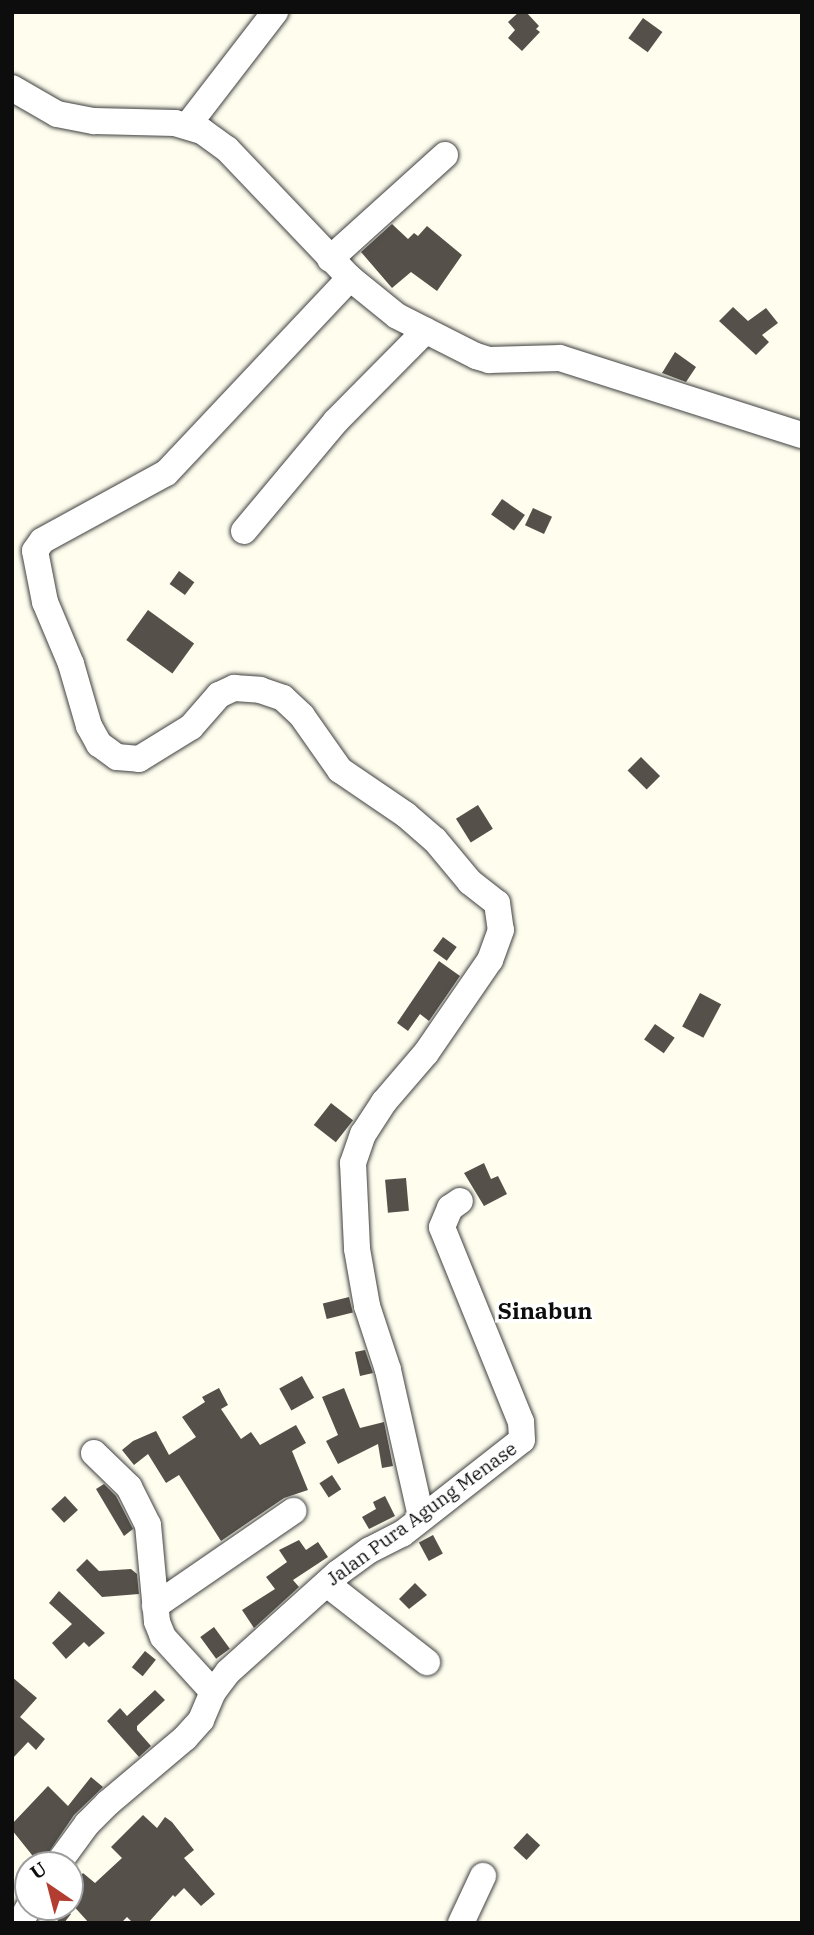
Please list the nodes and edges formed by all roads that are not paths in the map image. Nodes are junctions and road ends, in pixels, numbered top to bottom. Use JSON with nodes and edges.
{"nodes":[{"id":1,"x":275,"y":12,"type":"edge"},
{"id":2,"x":12,"y":88,"type":"edge"},
{"id":3,"x":188,"y":125,"type":"junction"},
{"id":4,"x":445,"y":155,"type":"dead end"},
{"id":5,"x":330,"y":260,"type":"junction"},
{"id":6,"x":350,"y":278,"type":"junction"},
{"id":7,"x":425,"y":331,"type":"junction"},
{"id":8,"x":802,"y":435,"type":"edge"},
{"id":9,"x":244,"y":531,"type":"dead end"},
{"id":10,"x":460,"y":1201,"type":"dead end"},
{"id":11,"x":94,"y":1453,"type":"dead end"},
{"id":12,"x":293,"y":1511,"type":"dead end"},
{"id":13,"x":421,"y":1517,"type":"junction"},
{"id":14,"x":327,"y":1584,"type":"junction"},
{"id":15,"x":155,"y":1606,"type":"junction"},
{"id":16,"x":428,"y":1662,"type":"dead end"},
{"id":17,"x":213,"y":1692,"type":"junction"},
{"id":18,"x":67,"y":1851,"type":"edge"},
{"id":19,"x":482,"y":1875,"type":"dead end"},
{"id":20,"x":461,"y":1923,"type":"edge"}],
"edges":[{"from":1,"to":3,"type":"street"},
{"from":2,"to":3,"type":"street"},
{"from":3,"to":5,"type":"street"},
{"from":4,"to":5,"type":"street"},
{"from":5,"to":6,"type":"street"},
{"from":6,"to":7,"type":"street"},
{"from":6,"to":13,"type":"street"},
{"from":7,"to":8,"type":"street"},
{"from":7,"to":9,"type":"street"},
{"from":10,"to":13,"type":"street","name":"Jalan Pura Agung Menase"},
{"from":11,"to":15,"type":"street"},
{"from":12,"to":15,"type":"street"},
{"from":13,"to":14,"type":"street","name":"Jalan Pura Agung Menase"},
{"from":14,"to":16,"type":"street"},
{"from":14,"to":17,"type":"street","name":"Jalan Pura Agung Menase"},
{"from":15,"to":17,"type":"street"},
{"from":17,"to":18,"type":"street","name":"Jalan Pura Agung Menase"},
{"from":19,"to":20,"type":"street"}]}
